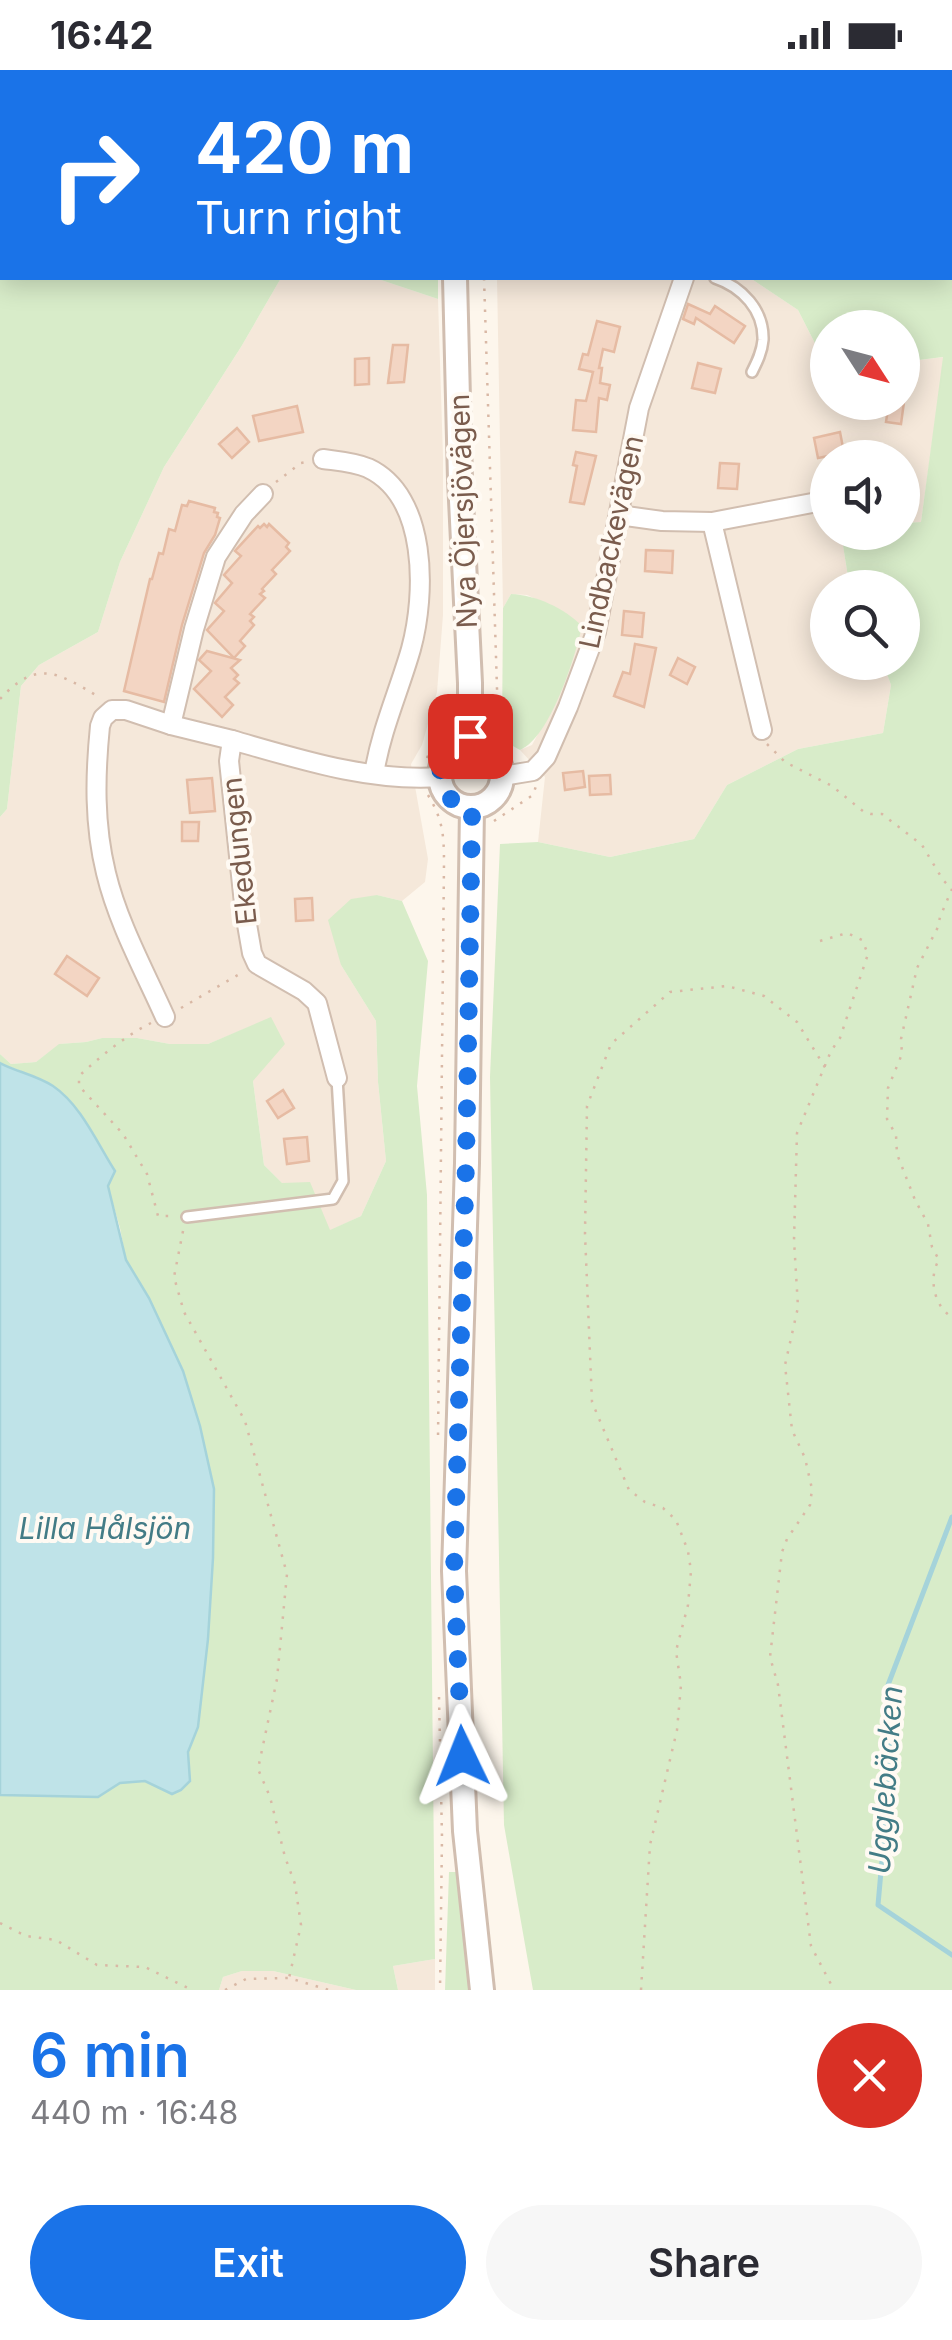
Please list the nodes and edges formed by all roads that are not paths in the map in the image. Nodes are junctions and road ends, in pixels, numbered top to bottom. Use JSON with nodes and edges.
{"nodes":[{"id":1,"x":455,"y":280,"type":"edge"},
{"id":2,"x":683,"y":280,"type":"edge"},
{"id":3,"x":720,"y":280,"type":"edge"},
{"id":4,"x":752,"y":372,"type":"dead end"},
{"id":5,"x":323,"y":459,"type":"road end"},
{"id":6,"x":263,"y":494,"type":"road end"},
{"id":7,"x":810,"y":503,"type":"edge"},
{"id":8,"x":619,"y":514,"type":"junction"},
{"id":9,"x":712,"y":522,"type":"junction"},
{"id":10,"x":171,"y":725,"type":"junction"},
{"id":11,"x":762,"y":730,"type":"road end"},
{"id":12,"x":232,"y":740,"type":"junction"},
{"id":13,"x":470,"y":744,"type":"junction"},
{"id":14,"x":374,"y":774,"type":"junction"},
{"id":15,"x":502,"y":776,"type":"junction"},
{"id":16,"x":440,"y":777,"type":"junction"},
{"id":17,"x":480,"y":815,"type":"junction"},
{"id":18,"x":165,"y":1017,"type":"road end"},
{"id":19,"x":336,"y":1078,"type":"joint"},
{"id":20,"x":187,"y":1217,"type":"road end"},
{"id":21,"x":482,"y":1990,"type":"edge"}],
"edges":[{"from":1,"to":13,"type":"street","name":"Nya Öjersjövägen"},
{"from":2,"to":8,"type":"street","name":"Lindbackevägen"},
{"from":3,"to":4,"type":"lane"},
{"from":5,"to":14,"type":"street"},
{"from":6,"to":10,"type":"street"},
{"from":7,"to":9,"type":"street"},
{"from":8,"to":9,"type":"street"},
{"from":8,"to":15,"type":"street","name":"Lindbackevägen"},
{"from":9,"to":11,"type":"street"},
{"from":10,"to":12,"type":"street"},
{"from":10,"to":18,"type":"street"},
{"from":12,"to":14,"type":"street","name":"Ekedungen"},
{"from":12,"to":19,"type":"street","name":"Ekedungen"},
{"from":13,"to":15,"type":"street"},
{"from":13,"to":16,"type":"street"},
{"from":14,"to":16,"type":"street","name":"Ekedungen"},
{"from":15,"to":17,"type":"street"},
{"from":16,"to":17,"type":"street"},
{"from":17,"to":21,"type":"street"},
{"from":19,"to":20,"type":"lane"}]}
